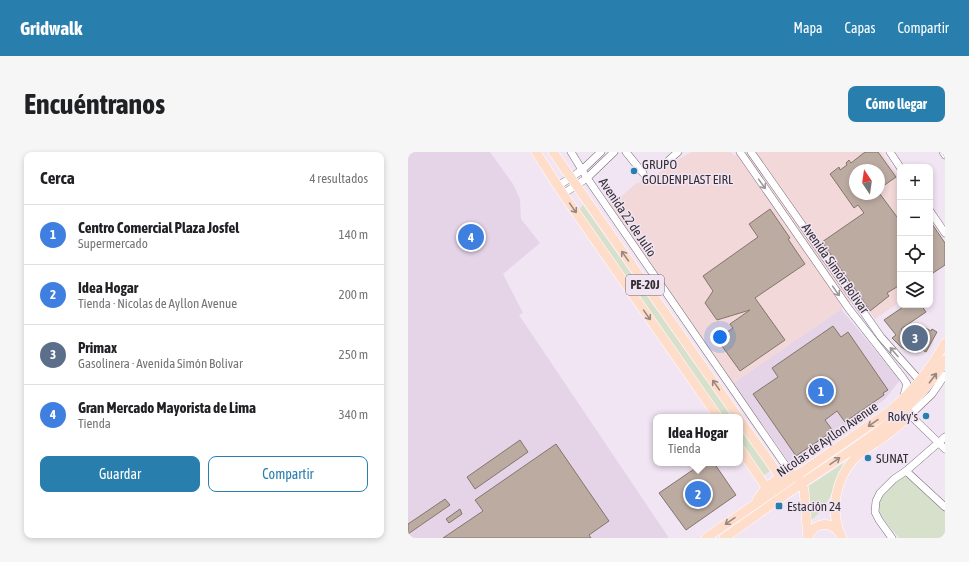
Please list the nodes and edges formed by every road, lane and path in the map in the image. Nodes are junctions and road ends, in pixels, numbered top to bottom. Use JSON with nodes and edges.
{"nodes":[{"id":1,"x":536,"y":152,"type":"edge"},
{"id":2,"x":553,"y":152,"type":"edge"},
{"id":3,"x":571,"y":152,"type":"edge"},
{"id":4,"x":601,"y":152,"type":"edge"},
{"id":5,"x":614,"y":152,"type":"edge"},
{"id":6,"x":626,"y":152,"type":"edge"},
{"id":7,"x":678,"y":152,"type":"edge"},
{"id":8,"x":740,"y":152,"type":"edge"},
{"id":9,"x":751,"y":152,"type":"edge"},
{"id":10,"x":890,"y":152,"type":"edge"},
{"id":11,"x":943,"y":152,"type":"edge"},
{"id":12,"x":945,"y":155,"type":"edge"},
{"id":13,"x":669,"y":160,"type":"dead end"},
{"id":14,"x":898,"y":164,"type":"edge"},
{"id":15,"x":582,"y":170,"type":"junction"},
{"id":16,"x":643,"y":173,"type":"dead end"},
{"id":17,"x":587,"y":178,"type":"junction"},
{"id":18,"x":573,"y":182,"type":"junction"},
{"id":19,"x":560,"y":190,"type":"junction"},
{"id":20,"x":933,"y":215,"type":"edge"},
{"id":21,"x":945,"y":233,"type":"edge"},
{"id":22,"x":945,"y":343,"type":"edge"},
{"id":23,"x":945,"y":360,"type":"edge"},
{"id":24,"x":945,"y":375,"type":"edge"},
{"id":25,"x":917,"y":378,"type":"junction"},
{"id":26,"x":907,"y":384,"type":"junction"},
{"id":27,"x":903,"y":399,"type":"junction"},
{"id":28,"x":908,"y":412,"type":"junction"},
{"id":29,"x":716,"y":414,"type":"edge"},
{"id":30,"x":736,"y":414,"type":"edge"},
{"id":31,"x":743,"y":424,"type":"edge"},
{"id":32,"x":945,"y":437,"type":"edge"},
{"id":33,"x":939,"y":443,"type":"junction"},
{"id":34,"x":945,"y":449,"type":"edge"},
{"id":35,"x":743,"y":453,"type":"edge"},
{"id":36,"x":906,"y":471,"type":"junction"},
{"id":37,"x":796,"y":477,"type":"junction"},
{"id":38,"x":781,"y":478,"type":"junction"},
{"id":39,"x":766,"y":487,"type":"junction"},
{"id":40,"x":752,"y":506,"type":"junction"},
{"id":41,"x":945,"y":507,"type":"edge"},
{"id":42,"x":841,"y":535,"type":"edge"},
{"id":43,"x":808,"y":537,"type":"edge"},
{"id":44,"x":706,"y":538,"type":"edge"},
{"id":45,"x":724,"y":538,"type":"edge"},
{"id":46,"x":892,"y":538,"type":"edge"}],
"edges":[{"from":1,"to":19,"type":"main road","number":"PE-20J"},
{"from":2,"to":18,"type":"main road","number":"PE-20J"},
{"from":3,"to":15,"type":"street","name":"Avenida 22 de Julio"},
{"from":4,"to":15,"type":"street"},
{"from":5,"to":17,"type":"street"},
{"from":6,"to":16,"type":"street"},
{"from":7,"to":13,"type":"street"},
{"from":8,"to":26,"type":"street","name":"Avenida Simón Bolivar","one_way":true},
{"from":25,"to":9,"type":"street","name":"Avenida Simón Bolivar","one_way":true},
{"from":10,"to":14,"type":"street"},
{"from":11,"to":12,"type":"street"},
{"from":15,"to":17,"type":"street","name":"Avenida 22 de Julio"},
{"from":15,"to":18,"type":"street"},
{"from":17,"to":18,"type":"street"},
{"from":17,"to":37,"type":"street","name":"Avenida 22 de Julio"},
{"from":18,"to":19,"type":"street"},
{"from":30,"to":18,"type":"main road","number":"PE-20J","one_way":true},
{"from":19,"to":29,"type":"main road","number":"PE-20J","one_way":true},
{"from":20,"to":21,"type":"street"},
{"from":22,"to":25,"type":"main road","name":"Nicolas de Ayllon Avenue"},
{"from":28,"to":23,"type":"main road","name":"Nicolas de Ayllon Avenue","one_way":true},
{"from":24,"to":28,"type":"street","name":"Nicolas de Ayllon Avenue"},
{"from":25,"to":26,"type":"street"},
{"from":25,"to":27,"type":"main road","name":"Nicolas de Ayllon Avenue"},
{"from":26,"to":27,"type":"street"},
{"from":27,"to":28,"type":"main road"},
{"from":27,"to":37,"type":"main road","name":"Nicolas de Ayllon Avenue","one_way":true},
{"from":28,"to":33,"type":"street"},
{"from":37,"to":28,"type":"main road","name":"Nicolas de Ayllon Avenue","one_way":true},
{"from":28,"to":42,"type":"main road","name":"Nicolas de Ayllon Avenue"},
{"from":31,"to":38,"type":"main road"},
{"from":32,"to":33,"type":"street"},
{"from":33,"to":34,"type":"street"},
{"from":33,"to":36,"type":"street"},
{"from":35,"to":39,"type":"main road"},
{"from":36,"to":41,"type":"street"},
{"from":36,"to":46,"type":"street"},
{"from":37,"to":38,"type":"main road"},
{"from":37,"to":40,"type":"main road","name":"Nicolas de Ayllon Avenue"},
{"from":37,"to":43,"type":"main road"},
{"from":37,"to":45,"type":"main road","name":"Nicolas de Ayllon Avenue"},
{"from":38,"to":39,"type":"main road"},
{"from":39,"to":40,"type":"main road"},
{"from":40,"to":44,"type":"main road","name":"Nicolas de Ayllon Avenue","one_way":true},
{"from":42,"to":43,"type":"main road"}]}
